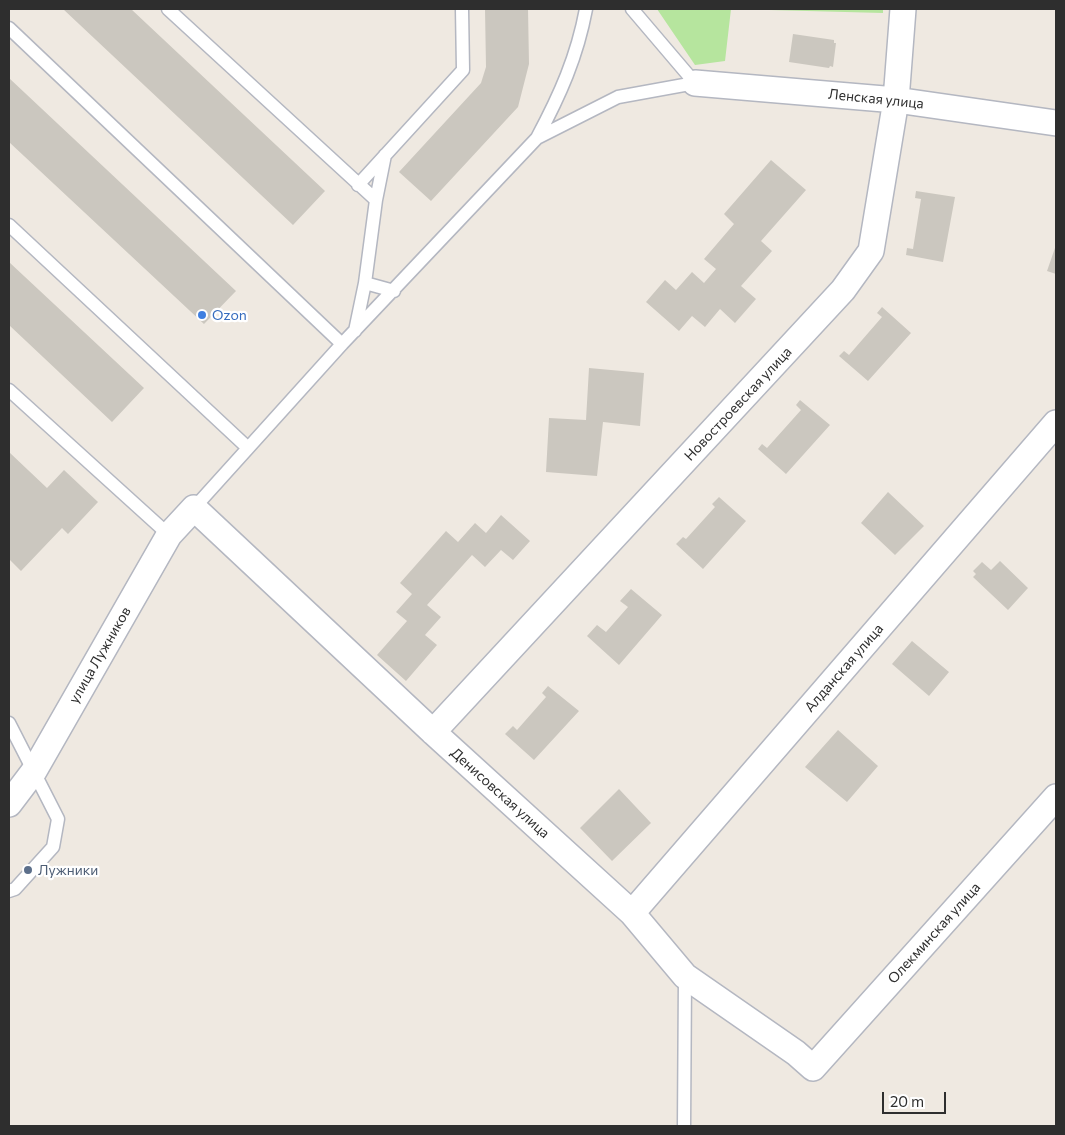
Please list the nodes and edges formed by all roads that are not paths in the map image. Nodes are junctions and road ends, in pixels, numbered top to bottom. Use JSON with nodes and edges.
{"nodes":[{"id":1,"x":168,"y":9,"type":"edge"},
{"id":2,"x":462,"y":9,"type":"edge"},
{"id":3,"x":586,"y":9,"type":"edge"},
{"id":4,"x":632,"y":9,"type":"edge"},
{"id":5,"x":903,"y":9,"type":"edge"},
{"id":6,"x":9,"y":28,"type":"edge"},
{"id":7,"x":695,"y":83,"type":"junction"},
{"id":8,"x":896,"y":100,"type":"junction"},
{"id":9,"x":1056,"y":123,"type":"edge"},
{"id":10,"x":537,"y":138,"type":"junction"},
{"id":11,"x":385,"y":155,"type":"junction"},
{"id":12,"x":358,"y":184,"type":"junction"},
{"id":13,"x":376,"y":200,"type":"junction"},
{"id":14,"x":9,"y":225,"type":"edge"},
{"id":15,"x":365,"y":283,"type":"junction"},
{"id":16,"x":394,"y":291,"type":"junction"},
{"id":17,"x":355,"y":331,"type":"junction"},
{"id":18,"x":342,"y":344,"type":"junction"},
{"id":19,"x":9,"y":390,"type":"edge"},
{"id":20,"x":1056,"y":423,"type":"edge"},
{"id":21,"x":248,"y":448,"type":"junction"},
{"id":22,"x":194,"y":508,"type":"junction"},
{"id":23,"x":169,"y":535,"type":"junction"},
{"id":24,"x":9,"y":723,"type":"edge"},
{"id":25,"x":433,"y":732,"type":"junction"},
{"id":26,"x":34,"y":770,"type":"junction"},
{"id":27,"x":1056,"y":798,"type":"edge"},
{"id":28,"x":9,"y":804,"type":"edge"},
{"id":29,"x":9,"y":891,"type":"edge"},
{"id":30,"x":632,"y":913,"type":"junction"},
{"id":31,"x":685,"y":976,"type":"junction"},
{"id":32,"x":813,"y":1068,"type":"joint"},
{"id":33,"x":684,"y":1126,"type":"edge"}],
"edges":[{"from":1,"to":12,"type":"lane"},
{"from":2,"to":11,"type":"lane"},
{"from":3,"to":10,"type":"lane"},
{"from":4,"to":7,"type":"lane"},
{"from":5,"to":8,"type":"street","name":"Новостроевская улица"},
{"from":6,"to":18,"type":"lane"},
{"from":7,"to":8,"type":"street","name":"Ленская улица"},
{"from":7,"to":10,"type":"lane"},
{"from":8,"to":9,"type":"street","name":"Ленская улица"},
{"from":8,"to":25,"type":"street","name":"Новостроевская улица"},
{"from":10,"to":16,"type":"lane"},
{"from":11,"to":12,"type":"lane"},
{"from":11,"to":13,"type":"lane"},
{"from":12,"to":13,"type":"lane"},
{"from":13,"to":15,"type":"lane"},
{"from":14,"to":21,"type":"lane"},
{"from":15,"to":16,"type":"lane"},
{"from":15,"to":17,"type":"lane"},
{"from":16,"to":17,"type":"lane"},
{"from":17,"to":18,"type":"lane"},
{"from":18,"to":21,"type":"lane"},
{"from":19,"to":23,"type":"lane"},
{"from":20,"to":30,"type":"street","name":"Алданская улица"},
{"from":21,"to":22,"type":"lane"},
{"from":22,"to":23,"type":"street","name":"улица Лужников"},
{"from":22,"to":25,"type":"street","name":"Денисовская улица"},
{"from":23,"to":26,"type":"street","name":"улица Лужников"},
{"from":24,"to":26,"type":"lane"},
{"from":25,"to":30,"type":"street","name":"Денисовская улица"},
{"from":26,"to":28,"type":"street","name":"улица Лужников"},
{"from":26,"to":29,"type":"lane"},
{"from":27,"to":32,"type":"street","name":"Олекминская улица"},
{"from":30,"to":31,"type":"street","name":"Денисовская улица"},
{"from":31,"to":32,"type":"street","name":"Денисовская улица"},
{"from":31,"to":33,"type":"lane"}]}
